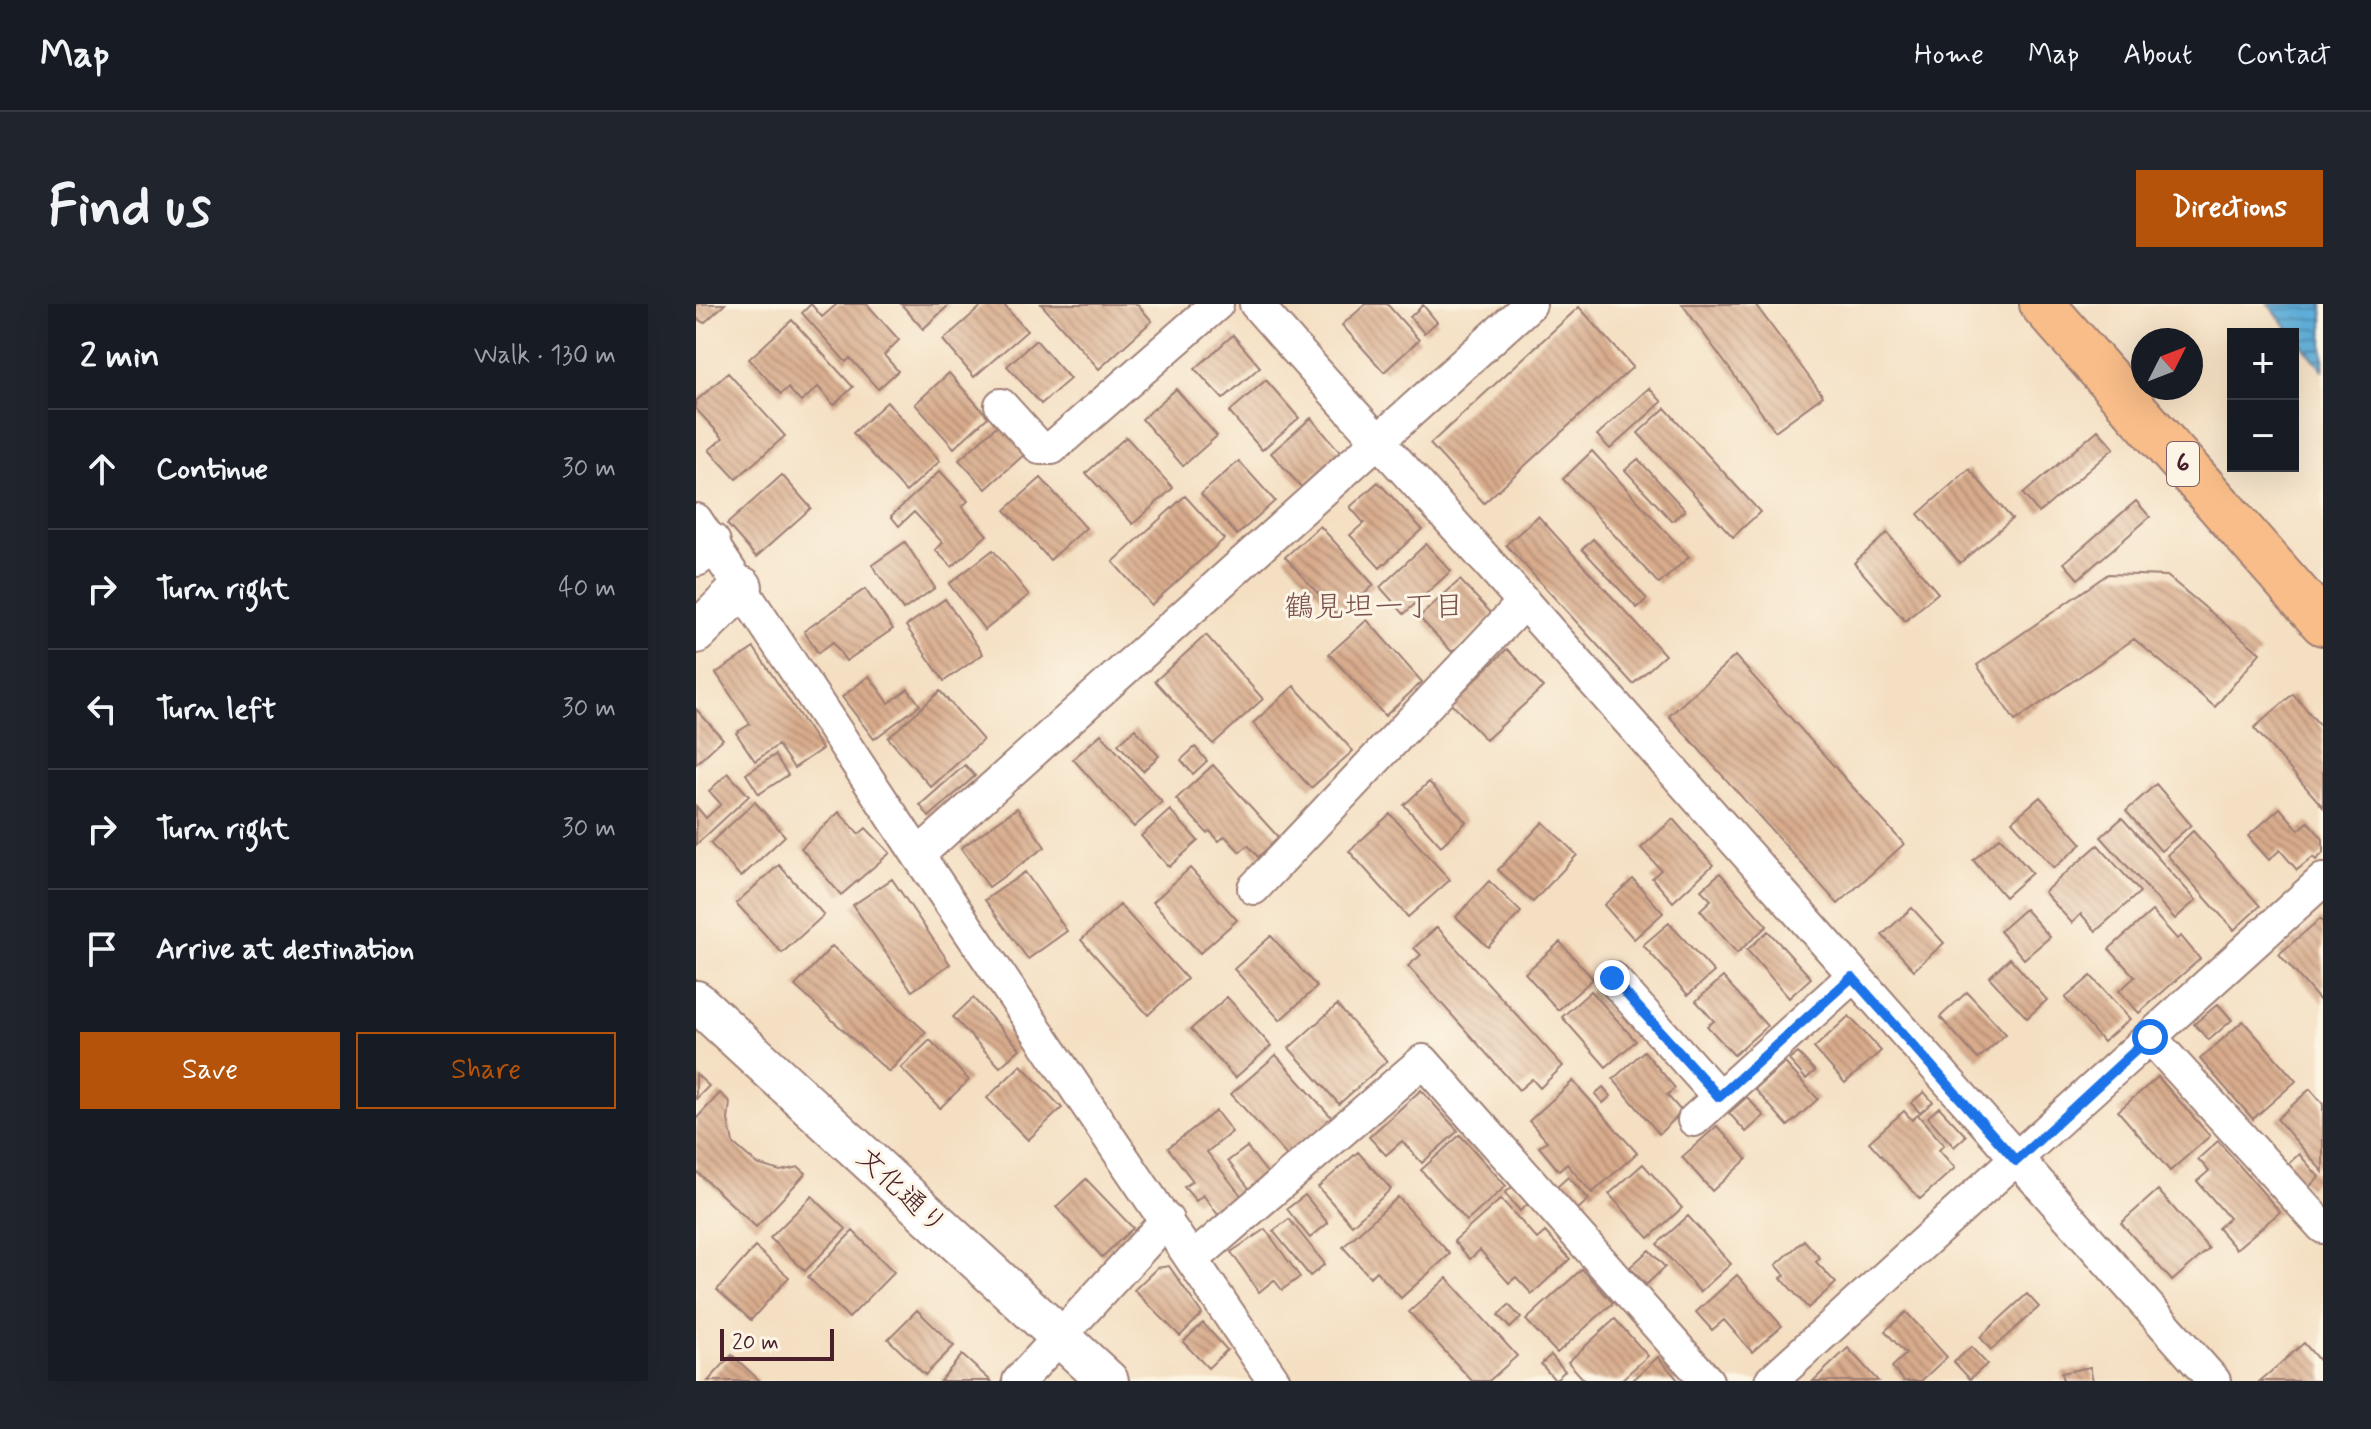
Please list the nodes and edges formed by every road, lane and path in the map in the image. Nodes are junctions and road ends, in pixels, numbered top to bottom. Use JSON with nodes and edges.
{"nodes":[{"id":1,"x":1217,"y":304,"type":"edge"},
{"id":2,"x":1256,"y":304,"type":"edge"},
{"id":3,"x":1530,"y":304,"type":"edge"},
{"id":4,"x":2042,"y":304,"type":"edge"},
{"id":5,"x":1001,"y":405,"type":"dead end"},
{"id":6,"x":1377,"y":442,"type":"junction"},
{"id":7,"x":701,"y":540,"type":"edge"},
{"id":8,"x":742,"y":587,"type":"junction"},
{"id":9,"x":1524,"y":602,"type":"junction"},
{"id":10,"x":2323,"y":623,"type":"edge"},
{"id":11,"x":696,"y":633,"type":"edge"},
{"id":12,"x":918,"y":855,"type":"junction"},
{"id":13,"x":2323,"y":880,"type":"edge"},
{"id":14,"x":1254,"y":888,"type":"dead end"},
{"id":15,"x":1852,"y":977,"type":"junction"},
{"id":16,"x":1612,"y":978,"type":"dead end"},
{"id":17,"x":696,"y":1001,"type":"edge"},
{"id":18,"x":2150,"y":1037,"type":"junction"},
{"id":19,"x":1719,"y":1097,"type":"junction"},
{"id":20,"x":1694,"y":1120,"type":"dead end"},
{"id":21,"x":2016,"y":1161,"type":"junction"},
{"id":22,"x":1167,"y":1220,"type":"junction"},
{"id":23,"x":2323,"y":1227,"type":"edge"},
{"id":24,"x":1193,"y":1259,"type":"junction"},
{"id":25,"x":1058,"y":1337,"type":"junction"},
{"id":26,"x":1019,"y":1381,"type":"edge"},
{"id":27,"x":1108,"y":1381,"type":"edge"},
{"id":28,"x":1274,"y":1381,"type":"edge"},
{"id":29,"x":1707,"y":1381,"type":"edge"},
{"id":30,"x":1771,"y":1381,"type":"edge"},
{"id":31,"x":2214,"y":1381,"type":"edge"}],
"edges":[{"from":1,"to":5,"type":"street"},
{"from":2,"to":6,"type":"street"},
{"from":3,"to":6,"type":"street"},
{"from":4,"to":10,"type":"main road","number":"6"},
{"from":6,"to":9,"type":"street"},
{"from":6,"to":12,"type":"street"},
{"from":7,"to":8,"type":"street"},
{"from":8,"to":11,"type":"street"},
{"from":8,"to":12,"type":"street"},
{"from":9,"to":14,"type":"street"},
{"from":9,"to":15,"type":"street"},
{"from":12,"to":22,"type":"street"},
{"from":13,"to":18,"type":"street"},
{"from":15,"to":19,"type":"street"},
{"from":15,"to":21,"type":"street"},
{"from":16,"to":19,"type":"street"},
{"from":17,"to":25,"type":"street","name":"文化通り"},
{"from":18,"to":21,"type":"street"},
{"from":18,"to":23,"type":"street"},
{"from":19,"to":20,"type":"street"},
{"from":21,"to":30,"type":"street"},
{"from":21,"to":31,"type":"street"},
{"from":22,"to":24,"type":"street"},
{"from":22,"to":25,"type":"street"},
{"from":24,"to":28,"type":"street"},
{"from":24,"to":29,"type":"street"},
{"from":25,"to":26,"type":"street"},
{"from":25,"to":27,"type":"street","name":"文化通り"}]}
